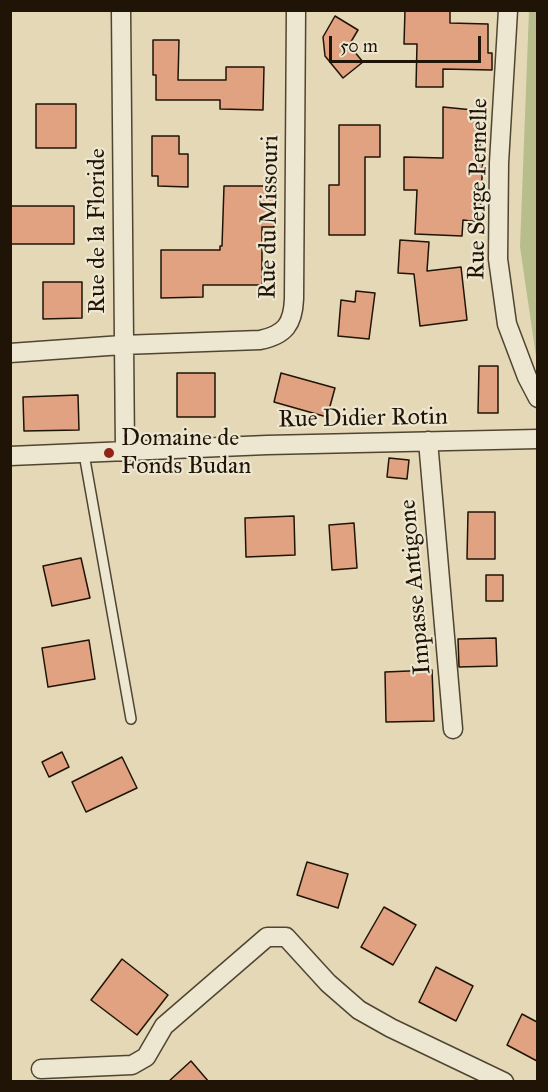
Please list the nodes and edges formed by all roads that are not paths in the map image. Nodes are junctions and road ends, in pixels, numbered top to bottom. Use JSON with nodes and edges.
{"nodes":[{"id":1,"x":121,"y":10,"type":"edge"},
{"id":2,"x":296,"y":10,"type":"edge"},
{"id":3,"x":508,"y":10,"type":"edge"},
{"id":4,"x":123,"y":345,"type":"junction"},
{"id":5,"x":10,"y":352,"type":"edge"},
{"id":6,"x":537,"y":398,"type":"edge"},
{"id":7,"x":537,"y":439,"type":"edge"},
{"id":8,"x":428,"y":441,"type":"junction"},
{"id":9,"x":125,"y":452,"type":"junction"},
{"id":10,"x":84,"y":454,"type":"junction"},
{"id":11,"x":10,"y":456,"type":"edge"},
{"id":12,"x":131,"y":719,"type":"dead end"},
{"id":13,"x":453,"y":729,"type":"dead end"},
{"id":14,"x":41,"y":1069,"type":"dead end"},
{"id":15,"x":504,"y":1082,"type":"edge"}],
"edges":[{"from":1,"to":4,"type":"street","name":"Rue de la Floride"},
{"from":2,"to":4,"type":"street","name":"Rue du Missouri"},
{"from":3,"to":6,"type":"street","name":"Rue Serge Pernelle"},
{"from":4,"to":5,"type":"street","name":"Rue du Missouri"},
{"from":4,"to":9,"type":"street","name":"Rue de la Floride"},
{"from":7,"to":8,"type":"street","name":"Rue Didier Rotin"},
{"from":8,"to":9,"type":"street","name":"Rue Didier Rotin"},
{"from":8,"to":13,"type":"street","name":"Impasse Antigone"},
{"from":9,"to":10,"type":"street","name":"Rue Didier Rotin"},
{"from":10,"to":11,"type":"street","name":"Rue Didier Rotin"},
{"from":10,"to":12,"type":"lane"},
{"from":14,"to":15,"type":"street"}]}
